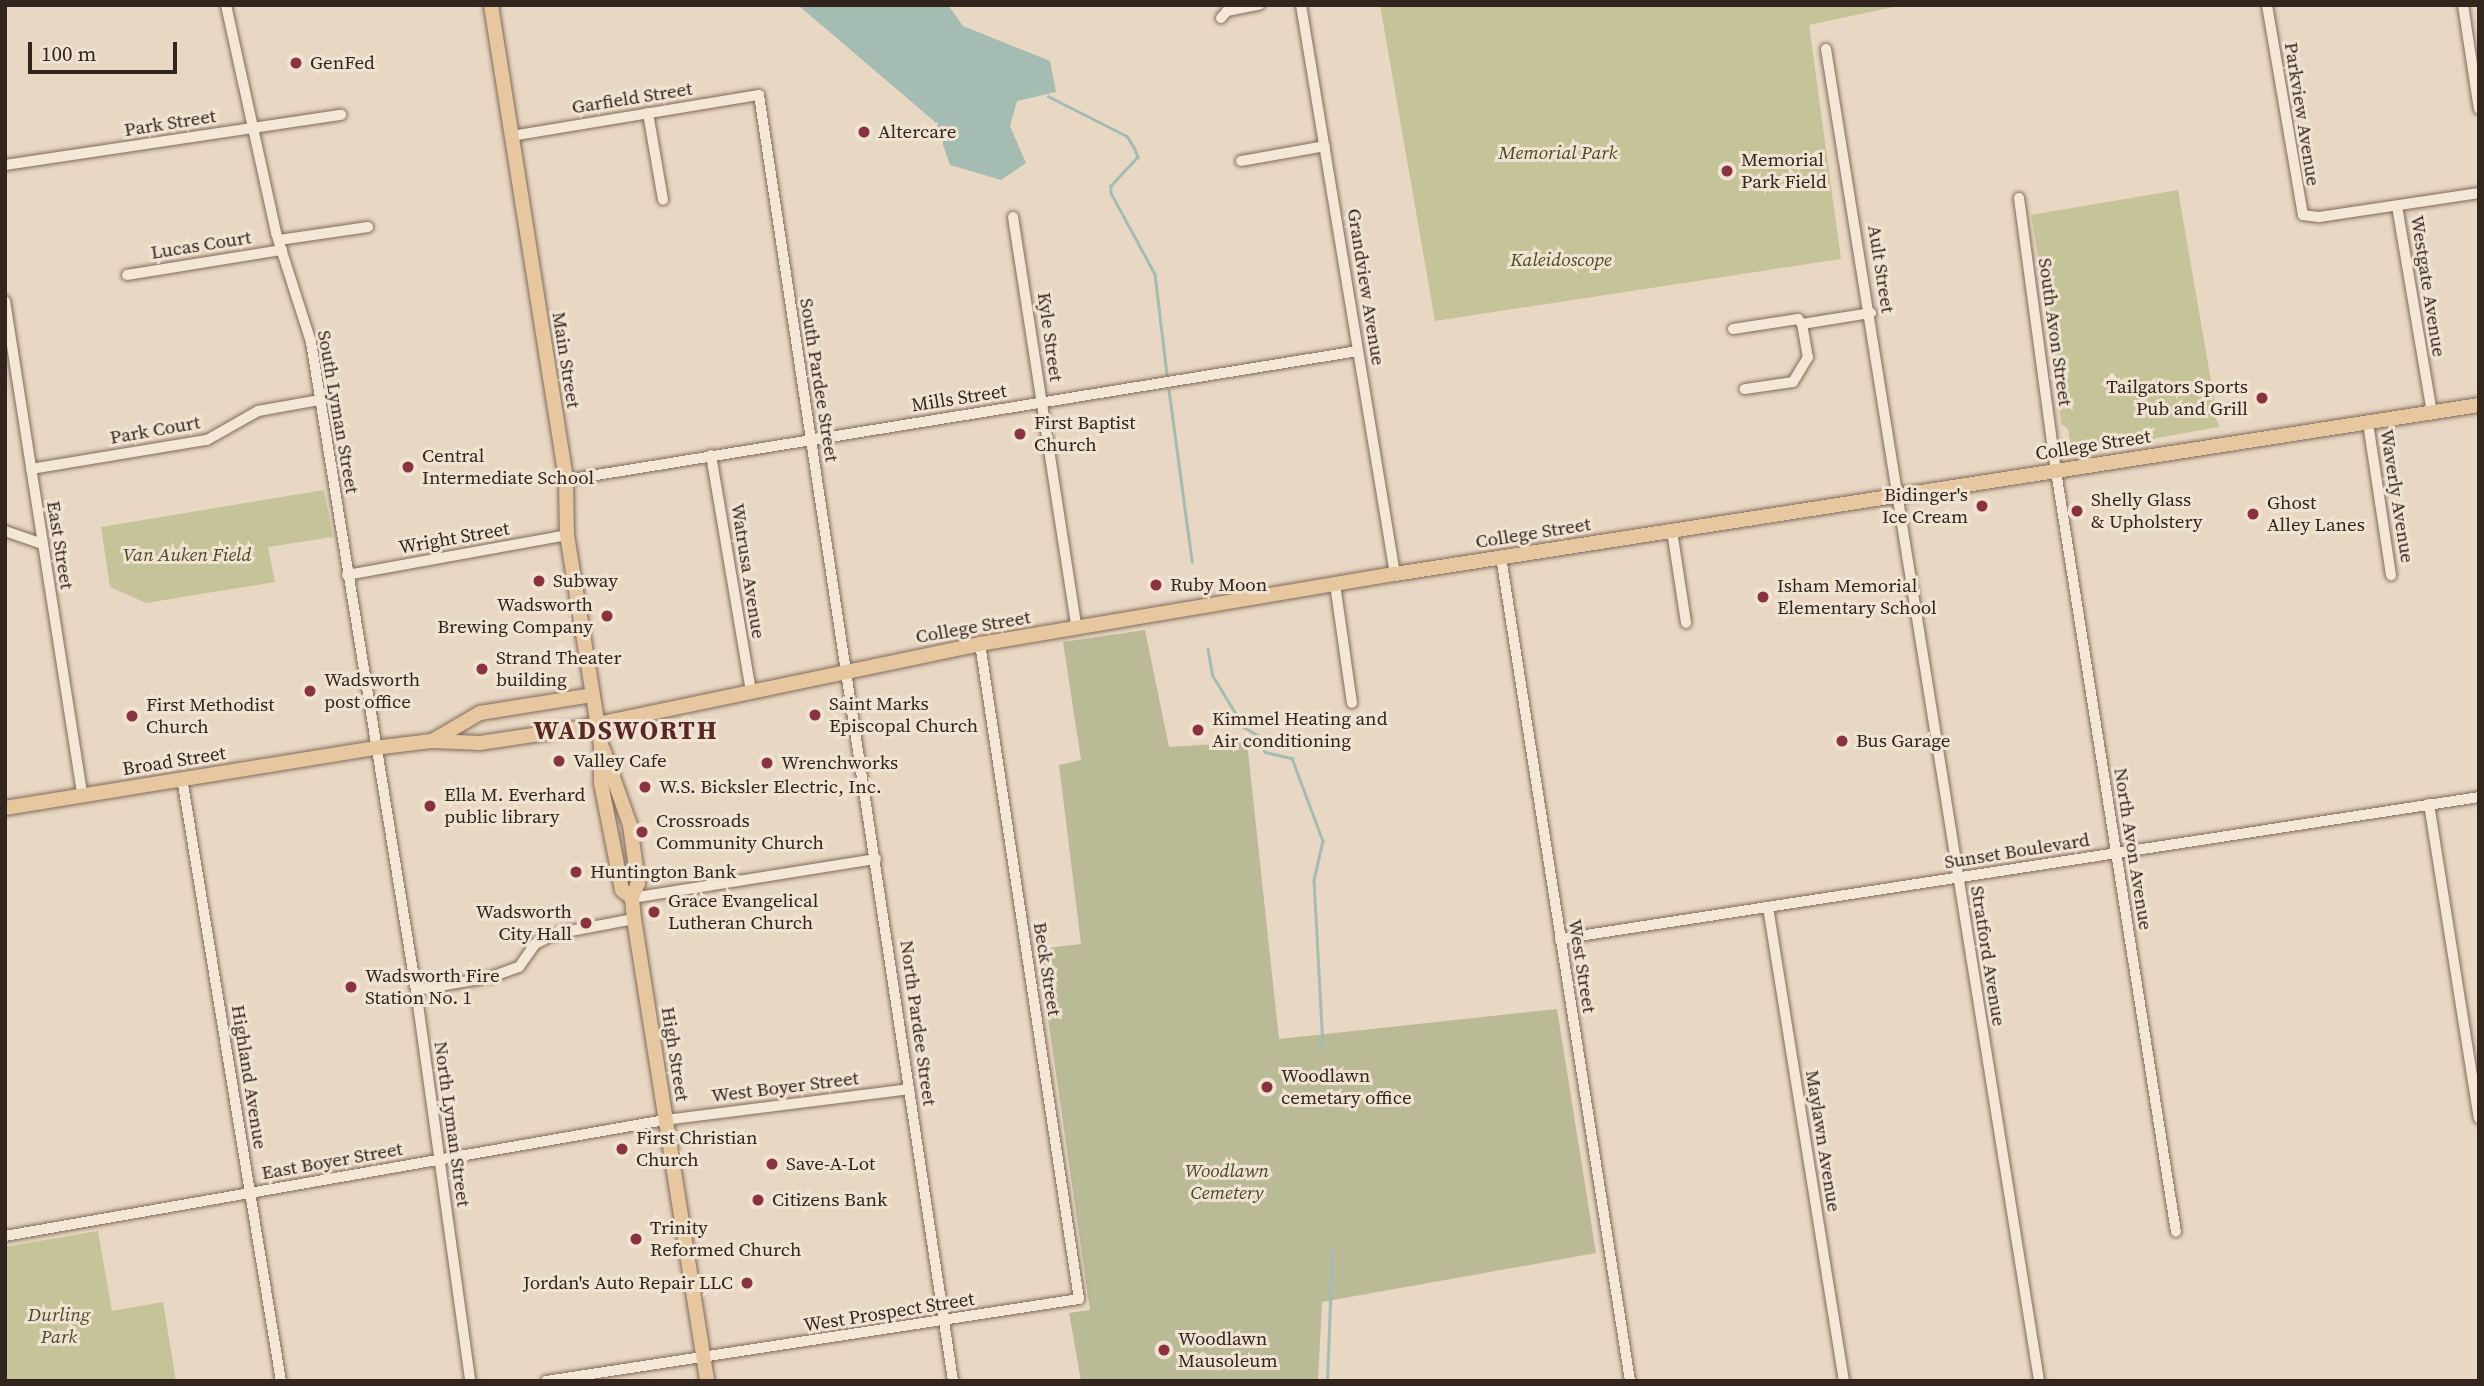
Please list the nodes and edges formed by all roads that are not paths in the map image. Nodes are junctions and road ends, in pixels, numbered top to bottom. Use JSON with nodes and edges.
{"nodes":[{"id":1,"x":226,"y":5,"type":"edge"},
{"id":2,"x":491,"y":5,"type":"edge"},
{"id":3,"x":1259,"y":5,"type":"edge"},
{"id":4,"x":1301,"y":5,"type":"edge"},
{"id":5,"x":2267,"y":5,"type":"edge"},
{"id":6,"x":2463,"y":5,"type":"edge"},
{"id":7,"x":1221,"y":18,"type":"dead end"},
{"id":8,"x":1826,"y":49,"type":"dead end"},
{"id":9,"x":759,"y":95,"type":"joint"},
{"id":10,"x":2479,"y":109,"type":"edge"},
{"id":11,"x":648,"y":113,"type":"junction"},
{"id":12,"x":341,"y":115,"type":"dead end"},
{"id":13,"x":253,"y":128,"type":"junction"},
{"id":14,"x":511,"y":136,"type":"junction"},
{"id":15,"x":1325,"y":146,"type":"junction"},
{"id":16,"x":1241,"y":161,"type":"dead end"},
{"id":17,"x":5,"y":165,"type":"edge"},
{"id":18,"x":2479,"y":193,"type":"edge"},
{"id":19,"x":2020,"y":198,"type":"dead end"},
{"id":20,"x":663,"y":200,"type":"dead end"},
{"id":21,"x":2397,"y":205,"type":"junction"},
{"id":22,"x":1013,"y":217,"type":"dead end"},
{"id":23,"x":368,"y":228,"type":"dead end"},
{"id":24,"x":280,"y":245,"type":"junction"},
{"id":25,"x":127,"y":275,"type":"dead end"},
{"id":26,"x":5,"y":301,"type":"edge"},
{"id":27,"x":1871,"y":313,"type":"junction"},
{"id":28,"x":1802,"y":324,"type":"junction"},
{"id":29,"x":1733,"y":329,"type":"dead end"},
{"id":30,"x":1359,"y":351,"type":"junction"},
{"id":31,"x":1745,"y":389,"type":"dead end"},
{"id":32,"x":320,"y":400,"type":"junction"},
{"id":33,"x":1041,"y":402,"type":"junction"},
{"id":34,"x":2479,"y":405,"type":"edge"},
{"id":35,"x":2432,"y":413,"type":"junction"},
{"id":36,"x":2368,"y":423,"type":"junction"},
{"id":37,"x":811,"y":439,"type":"junction"},
{"id":38,"x":711,"y":455,"type":"junction"},
{"id":39,"x":31,"y":469,"type":"junction"},
{"id":40,"x":2056,"y":471,"type":"junction"},
{"id":41,"x":566,"y":480,"type":"junction"},
{"id":42,"x":1897,"y":496,"type":"junction"},
{"id":43,"x":5,"y":531,"type":"edge"},
{"id":44,"x":1672,"y":531,"type":"junction"},
{"id":45,"x":567,"y":535,"type":"junction"},
{"id":46,"x":43,"y":544,"type":"junction"},
{"id":47,"x":1501,"y":557,"type":"junction"},
{"id":48,"x":1395,"y":574,"type":"junction"},
{"id":49,"x":347,"y":575,"type":"junction"},
{"id":50,"x":2391,"y":575,"type":"dead end"},
{"id":51,"x":1335,"y":584,"type":"junction"},
{"id":52,"x":1686,"y":623,"type":"dead end"},
{"id":53,"x":1077,"y":629,"type":"junction"},
{"id":54,"x":980,"y":644,"type":"junction"},
{"id":55,"x":847,"y":670,"type":"junction"},
{"id":56,"x":751,"y":692,"type":"junction"},
{"id":57,"x":592,"y":695,"type":"junction"},
{"id":58,"x":1352,"y":703,"type":"dead end"},
{"id":59,"x":463,"y":722,"type":"junction"},
{"id":60,"x":597,"y":722,"type":"junction"},
{"id":61,"x":432,"y":741,"type":"junction"},
{"id":62,"x":469,"y":744,"type":"junction"},
{"id":63,"x":374,"y":748,"type":"junction"},
{"id":64,"x":182,"y":778,"type":"junction"},
{"id":65,"x":82,"y":795,"type":"junction"},
{"id":66,"x":2479,"y":797,"type":"edge"},
{"id":67,"x":2429,"y":804,"type":"junction"},
{"id":68,"x":5,"y":808,"type":"edge"},
{"id":69,"x":2116,"y":853,"type":"junction"},
{"id":70,"x":876,"y":859,"type":"junction"},
{"id":71,"x":1958,"y":878,"type":"junction"},
{"id":72,"x":632,"y":898,"type":"junction"},
{"id":73,"x":1768,"y":907,"type":"junction"},
{"id":74,"x":634,"y":919,"type":"junction"},
{"id":75,"x":1560,"y":939,"type":"junction"},
{"id":76,"x":416,"y":990,"type":"junction"},
{"id":77,"x":909,"y":1089,"type":"junction"},
{"id":78,"x":2479,"y":1118,"type":"edge"},
{"id":79,"x":665,"y":1120,"type":"junction"},
{"id":80,"x":440,"y":1161,"type":"junction"},
{"id":81,"x":250,"y":1193,"type":"junction"},
{"id":82,"x":2176,"y":1232,"type":"dead end"},
{"id":83,"x":5,"y":1236,"type":"edge"},
{"id":84,"x":1079,"y":1299,"type":"joint"},
{"id":85,"x":944,"y":1322,"type":"junction"},
{"id":86,"x":703,"y":1358,"type":"junction"},
{"id":87,"x":281,"y":1381,"type":"edge"},
{"id":88,"x":470,"y":1381,"type":"edge"},
{"id":89,"x":546,"y":1381,"type":"edge"},
{"id":90,"x":707,"y":1381,"type":"edge"},
{"id":91,"x":953,"y":1381,"type":"edge"},
{"id":92,"x":1630,"y":1381,"type":"edge"},
{"id":93,"x":1844,"y":1381,"type":"edge"},
{"id":94,"x":2039,"y":1381,"type":"edge"}],
"edges":[{"from":1,"to":13,"type":"street","name":"South Lyman Street"},
{"from":2,"to":14,"type":"main road","name":"Main Street"},
{"from":3,"to":7,"type":"street"},
{"from":4,"to":15,"type":"street","name":"Grandview Avenue"},
{"from":5,"to":21,"type":"street","name":"Parkview Avenue"},
{"from":6,"to":10,"type":"street"},
{"from":8,"to":27,"type":"street","name":"Ault Street"},
{"from":9,"to":11,"type":"street","name":"Garfield Street"},
{"from":9,"to":37,"type":"street","name":"South Pardee Street"},
{"from":11,"to":14,"type":"street","name":"Garfield Street"},
{"from":11,"to":20,"type":"street"},
{"from":12,"to":13,"type":"street","name":"Park Street"},
{"from":13,"to":17,"type":"street","name":"Park Street"},
{"from":13,"to":24,"type":"street","name":"South Lyman Street"},
{"from":14,"to":41,"type":"main road","name":"Main Street"},
{"from":15,"to":16,"type":"street"},
{"from":15,"to":30,"type":"street","name":"Grandview Avenue"},
{"from":18,"to":21,"type":"street","name":"Westgate Avenue"},
{"from":19,"to":40,"type":"street","name":"South Avon Street"},
{"from":21,"to":35,"type":"street","name":"Westgate Avenue"},
{"from":22,"to":33,"type":"street","name":"Kyle Street"},
{"from":23,"to":24,"type":"street","name":"Lucas Court"},
{"from":24,"to":25,"type":"street","name":"Lucas Court"},
{"from":24,"to":32,"type":"street","name":"South Lyman Street"},
{"from":26,"to":39,"type":"street","name":"East Street"},
{"from":27,"to":28,"type":"street"},
{"from":27,"to":42,"type":"street","name":"Ault Street"},
{"from":28,"to":29,"type":"street"},
{"from":28,"to":31,"type":"street"},
{"from":30,"to":33,"type":"street","name":"Mills Street"},
{"from":30,"to":48,"type":"street","name":"Grandview Avenue"},
{"from":32,"to":39,"type":"street","name":"Park Court"},
{"from":32,"to":49,"type":"street","name":"South Lyman Street"},
{"from":33,"to":37,"type":"street","name":"Mills Street"},
{"from":33,"to":53,"type":"street","name":"Kyle Street"},
{"from":34,"to":35,"type":"main road","name":"College Street"},
{"from":35,"to":36,"type":"main road","name":"College Street"},
{"from":36,"to":40,"type":"main road","name":"College Street"},
{"from":36,"to":50,"type":"street","name":"Waverly Avenue"},
{"from":37,"to":38,"type":"street","name":"Mills Street"},
{"from":37,"to":55,"type":"street","name":"South Pardee Street"},
{"from":38,"to":41,"type":"street","name":"Mills Street"},
{"from":38,"to":56,"type":"street","name":"Watrusa Avenue"},
{"from":39,"to":46,"type":"street","name":"East Street"},
{"from":40,"to":42,"type":"main road","name":"College Street"},
{"from":40,"to":69,"type":"street","name":"North Avon Avenue"},
{"from":41,"to":45,"type":"main road","name":"Main Street"},
{"from":42,"to":44,"type":"main road","name":"College Street"},
{"from":42,"to":71,"type":"street","name":"Stratford Avenue"},
{"from":43,"to":46,"type":"street"},
{"from":44,"to":47,"type":"main road","name":"College Street"},
{"from":44,"to":52,"type":"street"},
{"from":45,"to":49,"type":"street","name":"Wright Street"},
{"from":45,"to":57,"type":"main road","name":"Main Street"},
{"from":46,"to":65,"type":"street","name":"East Street"},
{"from":47,"to":48,"type":"main road","name":"College Street"},
{"from":47,"to":75,"type":"street","name":"West Street"},
{"from":48,"to":51,"type":"main road","name":"College Street"},
{"from":49,"to":63,"type":"street","name":"South Lyman Street"},
{"from":51,"to":53,"type":"main road","name":"College Street"},
{"from":51,"to":58,"type":"street"},
{"from":53,"to":54,"type":"main road","name":"College Street"},
{"from":54,"to":55,"type":"main road","name":"College Street"},
{"from":54,"to":84,"type":"street","name":"Beck Street"},
{"from":55,"to":56,"type":"main road","name":"College Street"},
{"from":55,"to":70,"type":"street","name":"North Pardee Street"},
{"from":56,"to":60,"type":"main road","name":"College Street"},
{"from":57,"to":59,"type":"main road","name":"Broad Street"},
{"from":57,"to":60,"type":"main road","name":"Main Street"},
{"from":59,"to":61,"type":"main road","name":"Broad Street"},
{"from":59,"to":62,"type":"main road"},
{"from":60,"to":62,"type":"main road","name":"Broad Street"},
{"from":60,"to":72,"type":"main road","name":"High Street"},
{"from":61,"to":62,"type":"main road","name":"Broad Street"},
{"from":61,"to":63,"type":"main road","name":"Broad Street"},
{"from":63,"to":64,"type":"main road","name":"Broad Street"},
{"from":63,"to":76,"type":"street","name":"North Lyman Street"},
{"from":64,"to":65,"type":"main road","name":"Broad Street"},
{"from":64,"to":81,"type":"street","name":"Highland Avenue"},
{"from":65,"to":68,"type":"main road","name":"Broad Street"},
{"from":66,"to":67,"type":"street","name":"Sunset Boulevard"},
{"from":67,"to":69,"type":"street","name":"Sunset Boulevard"},
{"from":67,"to":78,"type":"street"},
{"from":69,"to":71,"type":"street","name":"Sunset Boulevard"},
{"from":69,"to":82,"type":"street","name":"North Avon Avenue"},
{"from":70,"to":72,"type":"street"},
{"from":70,"to":77,"type":"street","name":"North Pardee Street"},
{"from":71,"to":73,"type":"street","name":"Sunset Boulevard"},
{"from":71,"to":94,"type":"street","name":"Stratford Avenue"},
{"from":72,"to":74,"type":"main road","name":"High Street"},
{"from":73,"to":75,"type":"street","name":"Sunset Boulevard"},
{"from":73,"to":93,"type":"street","name":"Maylawn Avenue"},
{"from":74,"to":76,"type":"street"},
{"from":74,"to":79,"type":"main road","name":"High Street"},
{"from":75,"to":92,"type":"street","name":"West Street"},
{"from":76,"to":80,"type":"street","name":"North Lyman Street"},
{"from":77,"to":79,"type":"street","name":"West Boyer Street"},
{"from":77,"to":85,"type":"street","name":"North Pardee Street"},
{"from":79,"to":80,"type":"street","name":"East Boyer Street"},
{"from":79,"to":86,"type":"main road","name":"High Street"},
{"from":80,"to":81,"type":"street","name":"East Boyer Street"},
{"from":80,"to":88,"type":"street","name":"North Lyman Street"},
{"from":81,"to":83,"type":"street","name":"East Boyer Street"},
{"from":81,"to":87,"type":"street","name":"Highland Avenue"},
{"from":84,"to":85,"type":"street","name":"West Prospect Street"},
{"from":85,"to":86,"type":"street","name":"West Prospect Street"},
{"from":85,"to":91,"type":"street","name":"North Pardee Street"},
{"from":86,"to":89,"type":"street","name":"West Prospect Street"},
{"from":86,"to":90,"type":"main road","name":"High Street"}]}
